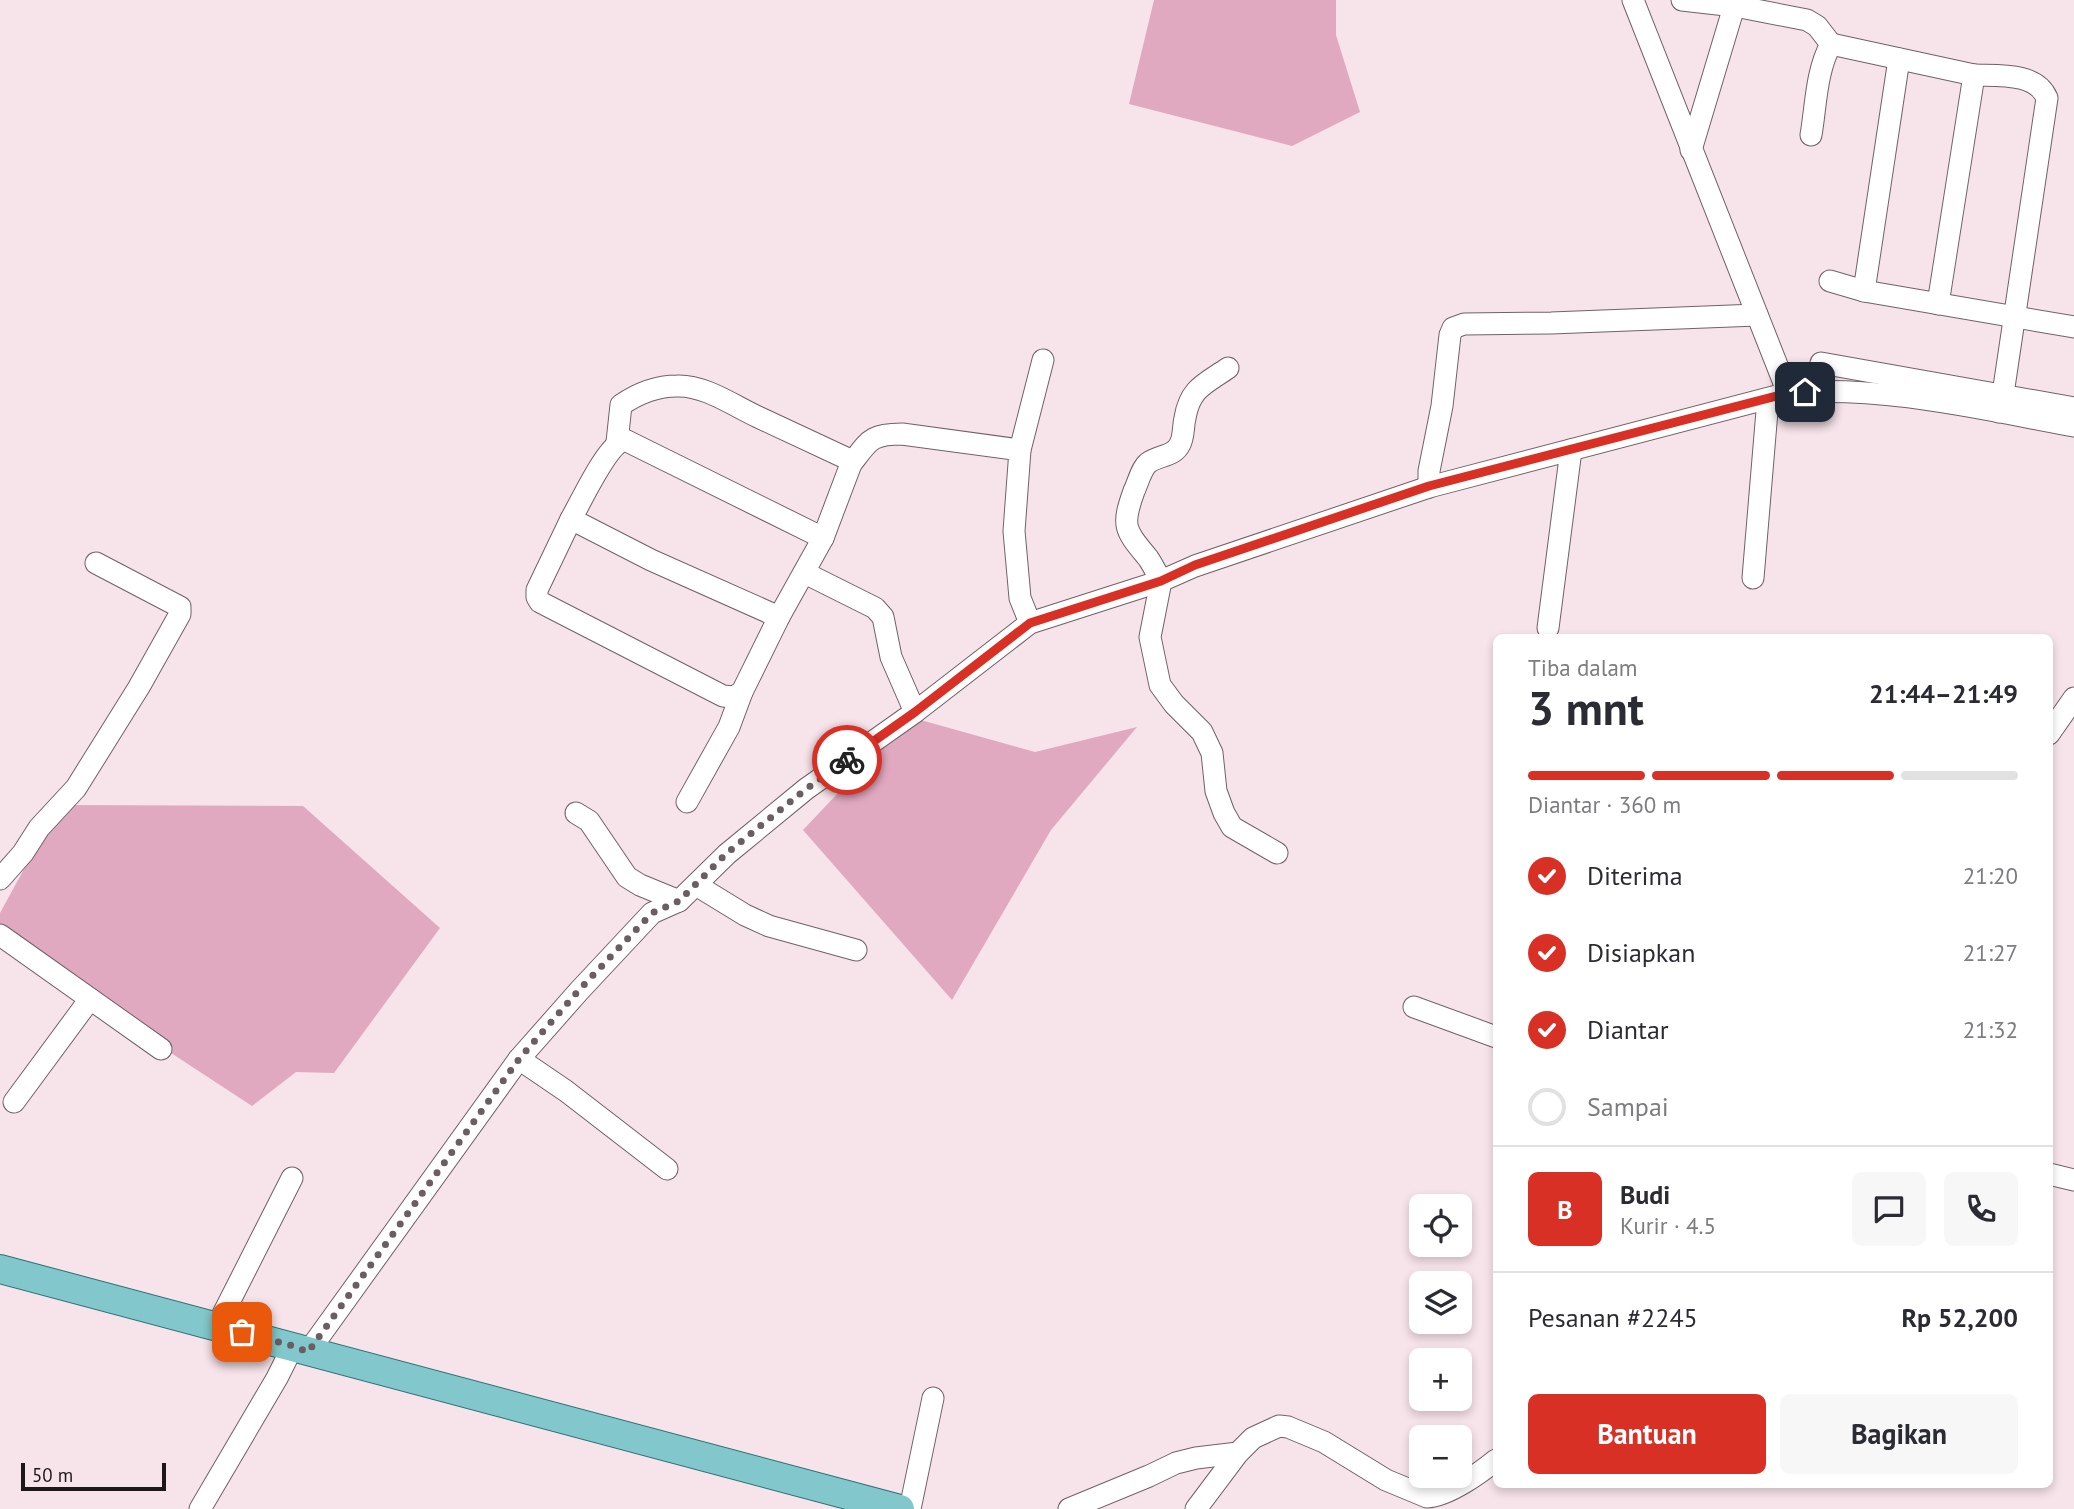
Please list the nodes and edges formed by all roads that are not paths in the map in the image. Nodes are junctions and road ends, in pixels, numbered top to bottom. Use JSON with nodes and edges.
{"nodes":[{"id":1,"x":1633,"y":0,"type":"edge"},
{"id":2,"x":1682,"y":0,"type":"edge"},
{"id":3,"x":1735,"y":3,"type":"edge"},
{"id":4,"x":1831,"y":44,"type":"junction"},
{"id":5,"x":1899,"y":59,"type":"junction"},
{"id":6,"x":1974,"y":75,"type":"junction"},
{"id":7,"x":1811,"y":135,"type":"dead end"},
{"id":8,"x":1691,"y":150,"type":"junction"},
{"id":9,"x":1830,"y":281,"type":"dead end"},
{"id":10,"x":1864,"y":290,"type":"junction"},
{"id":11,"x":1938,"y":304,"type":"junction"},
{"id":12,"x":1757,"y":315,"type":"junction"},
{"id":13,"x":2014,"y":317,"type":"junction"},
{"id":14,"x":2074,"y":327,"type":"edge"},
{"id":15,"x":1043,"y":360,"type":"dead end"},
{"id":16,"x":1821,"y":363,"type":"dead end"},
{"id":17,"x":1228,"y":368,"type":"dead end"},
{"id":18,"x":1778,"y":396,"type":"junction"},
{"id":19,"x":2001,"y":403,"type":"junction"},
{"id":20,"x":2074,"y":408,"type":"edge"},
{"id":21,"x":2074,"y":426,"type":"edge"},
{"id":22,"x":617,"y":442,"type":"junction"},
{"id":23,"x":1020,"y":450,"type":"junction"},
{"id":24,"x":1571,"y":450,"type":"junction"},
{"id":25,"x":851,"y":464,"type":"junction"},
{"id":26,"x":1429,"y":486,"type":"junction"},
{"id":27,"x":571,"y":519,"type":"junction"},
{"id":28,"x":823,"y":538,"type":"junction"},
{"id":29,"x":96,"y":563,"type":"dead end"},
{"id":30,"x":805,"y":573,"type":"junction"},
{"id":31,"x":1753,"y":578,"type":"dead end"},
{"id":32,"x":1161,"y":581,"type":"junction"},
{"id":33,"x":779,"y":617,"type":"junction"},
{"id":34,"x":1030,"y":623,"type":"junction"},
{"id":35,"x":1548,"y":628,"type":"dead end"},
{"id":36,"x":742,"y":692,"type":"junction"},
{"id":37,"x":2074,"y":698,"type":"edge"},
{"id":38,"x":915,"y":712,"type":"junction"},
{"id":39,"x":2053,"y":728,"type":"edge"},
{"id":40,"x":687,"y":802,"type":"dead end"},
{"id":41,"x":576,"y":813,"type":"dead end"},
{"id":42,"x":1277,"y":853,"type":"dead end"},
{"id":43,"x":0,"y":879,"type":"edge"},
{"id":44,"x":695,"y":885,"type":"junction"},
{"id":45,"x":679,"y":901,"type":"junction"},
{"id":46,"x":0,"y":935,"type":"edge"},
{"id":47,"x":856,"y":950,"type":"dead end"},
{"id":48,"x":90,"y":999,"type":"junction"},
{"id":49,"x":1414,"y":1007,"type":"dead end"},
{"id":50,"x":1493,"y":1036,"type":"edge"},
{"id":51,"x":162,"y":1049,"type":"dead end"},
{"id":52,"x":519,"y":1059,"type":"junction"},
{"id":53,"x":14,"y":1102,"type":"dead end"},
{"id":54,"x":667,"y":1169,"type":"dead end"},
{"id":55,"x":2053,"y":1175,"type":"edge"},
{"id":56,"x":292,"y":1178,"type":"dead end"},
{"id":57,"x":2074,"y":1180,"type":"edge"},
{"id":58,"x":0,"y":1270,"type":"edge"},
{"id":59,"x":217,"y":1326,"type":"junction"},
{"id":60,"x":300,"y":1349,"type":"junction"},
{"id":61,"x":933,"y":1398,"type":"dead end"},
{"id":62,"x":1238,"y":1453,"type":"junction"},
{"id":63,"x":1493,"y":1462,"type":"edge"},
{"id":64,"x":200,"y":1509,"type":"edge"},
{"id":65,"x":900,"y":1509,"type":"edge"},
{"id":66,"x":910,"y":1509,"type":"edge"},
{"id":67,"x":1069,"y":1509,"type":"edge"},
{"id":68,"x":1196,"y":1509,"type":"edge"}],
"edges":[{"from":1,"to":8,"type":"street"},
{"from":2,"to":3,"type":"street"},
{"from":3,"to":4,"type":"street"},
{"from":3,"to":8,"type":"street"},
{"from":4,"to":5,"type":"street"},
{"from":4,"to":7,"type":"street"},
{"from":5,"to":6,"type":"street"},
{"from":5,"to":10,"type":"street"},
{"from":6,"to":11,"type":"street"},
{"from":6,"to":13,"type":"street"},
{"from":8,"to":12,"type":"street"},
{"from":9,"to":10,"type":"street"},
{"from":10,"to":11,"type":"street"},
{"from":11,"to":13,"type":"street"},
{"from":12,"to":18,"type":"street"},
{"from":12,"to":26,"type":"street"},
{"from":13,"to":14,"type":"street"},
{"from":13,"to":19,"type":"street"},
{"from":15,"to":23,"type":"street"},
{"from":16,"to":19,"type":"street"},
{"from":17,"to":32,"type":"street"},
{"from":18,"to":19,"type":"street"},
{"from":18,"to":24,"type":"street"},
{"from":18,"to":31,"type":"street"},
{"from":19,"to":20,"type":"street"},
{"from":19,"to":21,"type":"street"},
{"from":22,"to":25,"type":"street"},
{"from":22,"to":27,"type":"street"},
{"from":22,"to":28,"type":"street"},
{"from":23,"to":25,"type":"street"},
{"from":23,"to":34,"type":"street"},
{"from":24,"to":26,"type":"street"},
{"from":24,"to":35,"type":"street"},
{"from":25,"to":28,"type":"street"},
{"from":26,"to":32,"type":"street"},
{"from":27,"to":33,"type":"street"},
{"from":27,"to":36,"type":"street"},
{"from":28,"to":30,"type":"street"},
{"from":29,"to":43,"type":"street"},
{"from":30,"to":33,"type":"street"},
{"from":30,"to":38,"type":"street"},
{"from":32,"to":34,"type":"street"},
{"from":32,"to":42,"type":"street"},
{"from":33,"to":36,"type":"street"},
{"from":34,"to":38,"type":"street"},
{"from":36,"to":40,"type":"street"},
{"from":37,"to":39,"type":"street"},
{"from":38,"to":44,"type":"street"},
{"from":41,"to":45,"type":"street"},
{"from":44,"to":45,"type":"street"},
{"from":44,"to":47,"type":"street"},
{"from":45,"to":52,"type":"street"},
{"from":46,"to":48,"type":"street"},
{"from":48,"to":51,"type":"street"},
{"from":48,"to":53,"type":"street"},
{"from":49,"to":50,"type":"street"},
{"from":52,"to":54,"type":"street"},
{"from":52,"to":60,"type":"street"},
{"from":55,"to":57,"type":"street"},
{"from":56,"to":59,"type":"street"},
{"from":58,"to":59,"type":"main road"},
{"from":59,"to":60,"type":"main road"},
{"from":60,"to":64,"type":"street"},
{"from":60,"to":65,"type":"main road"},
{"from":61,"to":66,"type":"street"},
{"from":62,"to":63,"type":"street"},
{"from":62,"to":67,"type":"street"},
{"from":62,"to":68,"type":"street"}]}
